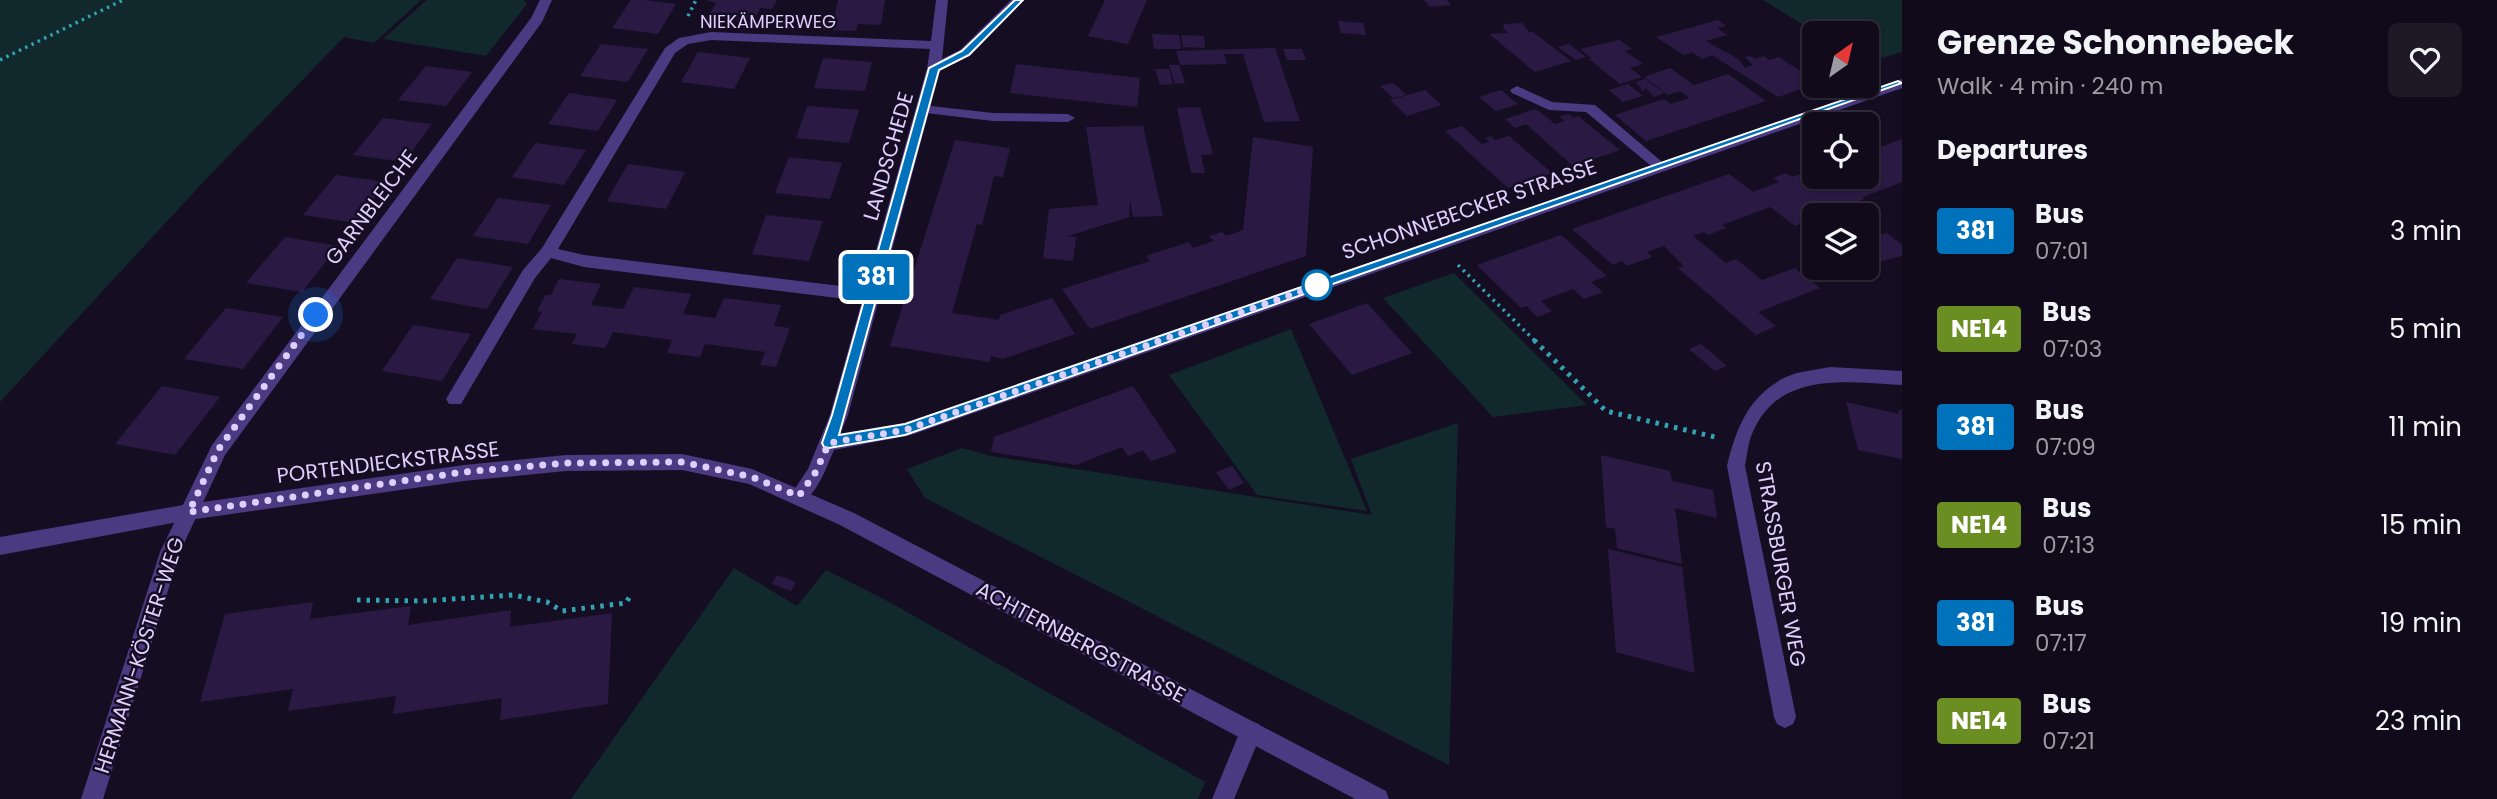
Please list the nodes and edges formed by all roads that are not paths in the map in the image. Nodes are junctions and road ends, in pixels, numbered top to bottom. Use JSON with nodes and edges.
{"nodes":[{"id":1,"x":546,"y":0,"type":"edge"},
{"id":2,"x":942,"y":0,"type":"edge"},
{"id":3,"x":1018,"y":0,"type":"edge"},
{"id":4,"x":936,"y":45,"type":"junction"},
{"id":5,"x":934,"y":68,"type":"junction"},
{"id":6,"x":1902,"y":83,"type":"edge"},
{"id":7,"x":1517,"y":90,"type":"dead end"},
{"id":8,"x":922,"y":109,"type":"junction"},
{"id":9,"x":1068,"y":118,"type":"dead end"},
{"id":10,"x":1661,"y":167,"type":"junction"},
{"id":11,"x":548,"y":252,"type":"junction"},
{"id":12,"x":871,"y":296,"type":"junction"},
{"id":13,"x":1902,"y":377,"type":"edge"},
{"id":14,"x":455,"y":399,"type":"dead end"},
{"id":15,"x":829,"y":443,"type":"junction"},
{"id":16,"x":791,"y":493,"type":"junction"},
{"id":17,"x":189,"y":512,"type":"junction"},
{"id":18,"x":0,"y":546,"type":"edge"},
{"id":19,"x":1785,"y":717,"type":"dead end"},
{"id":20,"x":1251,"y":732,"type":"junction"},
{"id":21,"x":92,"y":799,"type":"edge"},
{"id":22,"x":1223,"y":799,"type":"edge"},
{"id":23,"x":1378,"y":799,"type":"edge"}],
"edges":[{"from":1,"to":17,"type":"street","name":"GARNBLEICHE"},
{"from":2,"to":4,"type":"street","name":"LANDSCHEDE"},
{"from":3,"to":5,"type":"street"},
{"from":4,"to":5,"type":"street","name":"LANDSCHEDE"},
{"from":4,"to":11,"type":"street","name":"NIEKÄMPERWEG"},
{"from":5,"to":8,"type":"street","name":"LANDSCHEDE"},
{"from":6,"to":10,"type":"street","name":"SCHONNEBECKER STRASSE"},
{"from":7,"to":10,"type":"street"},
{"from":8,"to":9,"type":"street"},
{"from":8,"to":12,"type":"street","name":"LANDSCHEDE"},
{"from":10,"to":15,"type":"street","name":"SCHONNEBECKER STRASSE"},
{"from":11,"to":12,"type":"street"},
{"from":11,"to":14,"type":"street","name":"NIEKÄMPERWEG"},
{"from":12,"to":15,"type":"street","name":"LANDSCHEDE"},
{"from":13,"to":19,"type":"street","name":"STRASSBURGER WEG"},
{"from":15,"to":16,"type":"street"},
{"from":16,"to":17,"type":"street","name":"PORTENDIECKSTRASSE"},
{"from":16,"to":20,"type":"street","name":"ACHTERNBERGSTRASSE"},
{"from":17,"to":18,"type":"street","name":"PORTENDIECKSTRASSE"},
{"from":17,"to":21,"type":"street","name":"HERMANN-KÖSTER-WEG"},
{"from":20,"to":22,"type":"street"},
{"from":20,"to":23,"type":"street","name":"ACHTERNBERGSTRASSE"}]}
